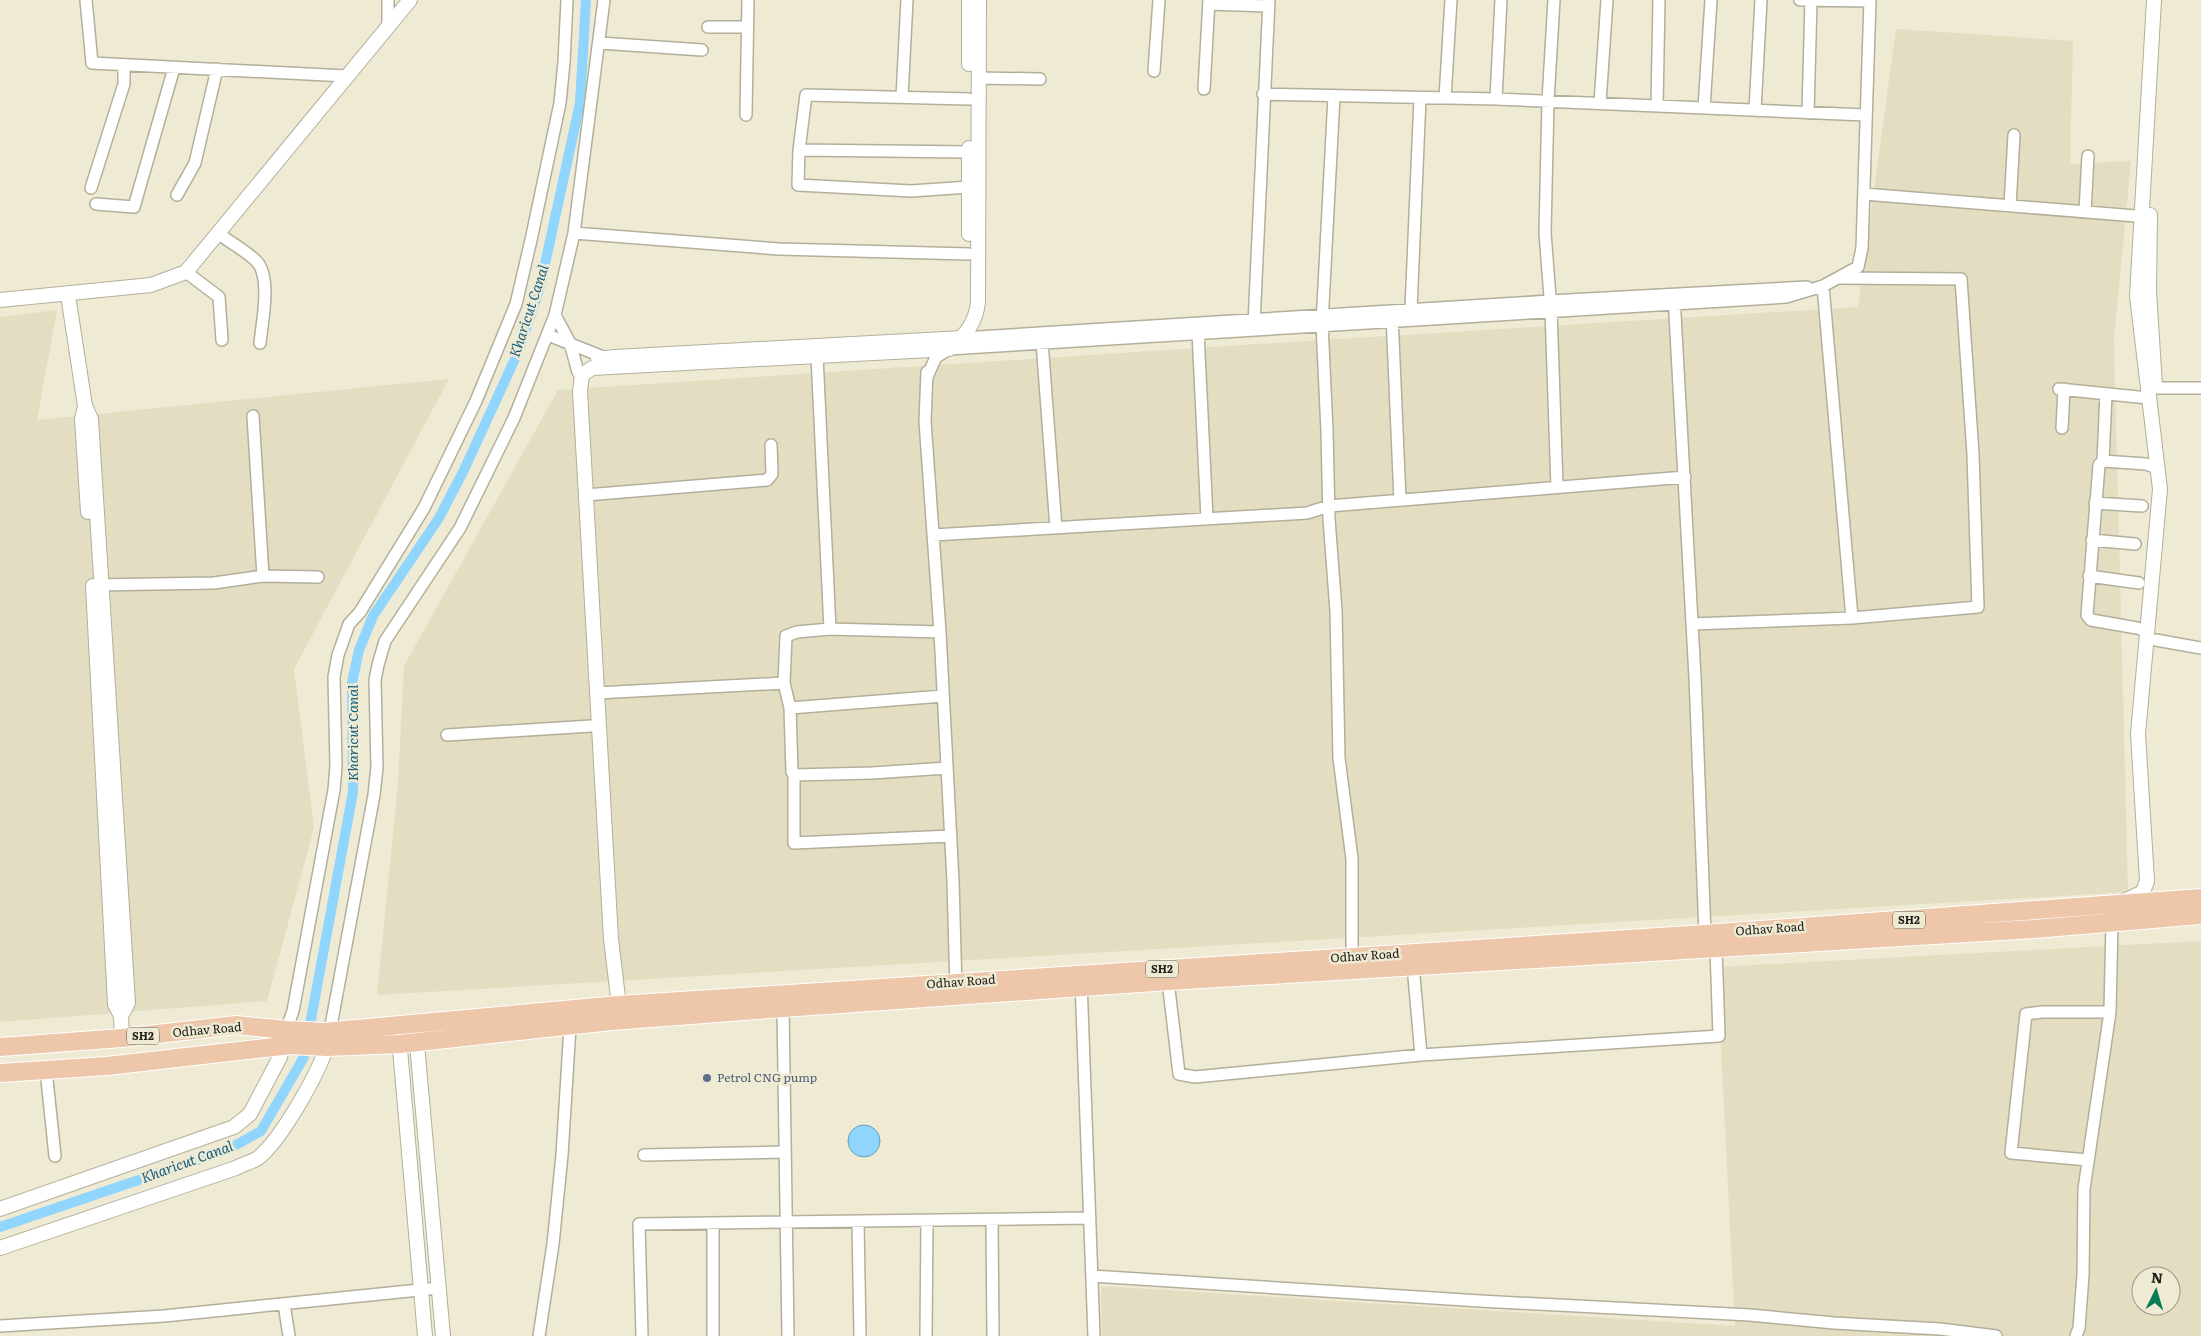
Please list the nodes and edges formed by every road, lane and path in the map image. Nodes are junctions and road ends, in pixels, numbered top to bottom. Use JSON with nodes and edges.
{"nodes":[{"id":1,"x":86,"y":0,"type":"edge"},
{"id":2,"x":388,"y":0,"type":"edge"},
{"id":3,"x":410,"y":0,"type":"edge"},
{"id":4,"x":566,"y":0,"type":"edge"},
{"id":5,"x":604,"y":0,"type":"edge"},
{"id":6,"x":748,"y":0,"type":"edge"},
{"id":7,"x":907,"y":0,"type":"edge"},
{"id":8,"x":969,"y":0,"type":"edge"},
{"id":9,"x":979,"y":0,"type":"edge"},
{"id":10,"x":1159,"y":0,"type":"edge"},
{"id":11,"x":1451,"y":0,"type":"edge"},
{"id":12,"x":1501,"y":0,"type":"edge"},
{"id":13,"x":1554,"y":0,"type":"edge"},
{"id":14,"x":1607,"y":0,"type":"edge"},
{"id":15,"x":1659,"y":0,"type":"edge"},
{"id":16,"x":1711,"y":0,"type":"edge"},
{"id":17,"x":1761,"y":0,"type":"edge"},
{"id":18,"x":1800,"y":0,"type":"edge"},
{"id":19,"x":1811,"y":0,"type":"edge"},
{"id":20,"x":2154,"y":0,"type":"edge"},
{"id":21,"x":2162,"y":0,"type":"edge"},
{"id":22,"x":1870,"y":1,"type":"edge"},
{"id":23,"x":1209,"y":2,"type":"edge"},
{"id":24,"x":1269,"y":3,"type":"edge"},
{"id":25,"x":388,"y":27,"type":"junction"},
{"id":26,"x":708,"y":27,"type":"dead end"},
{"id":27,"x":747,"y":27,"type":"junction"},
{"id":28,"x":600,"y":43,"type":"junction"},
{"id":29,"x":702,"y":50,"type":"dead end"},
{"id":30,"x":124,"y":65,"type":"junction"},
{"id":31,"x":174,"y":68,"type":"junction"},
{"id":32,"x":217,"y":69,"type":"junction"},
{"id":33,"x":1154,"y":71,"type":"dead end"},
{"id":34,"x":346,"y":76,"type":"junction"},
{"id":35,"x":978,"y":78,"type":"junction"},
{"id":36,"x":1040,"y":79,"type":"dead end"},
{"id":37,"x":1204,"y":89,"type":"dead end"},
{"id":38,"x":1263,"y":94,"type":"junction"},
{"id":39,"x":1334,"y":96,"type":"junction"},
{"id":40,"x":902,"y":97,"type":"junction"},
{"id":41,"x":1420,"y":98,"type":"junction"},
{"id":42,"x":1445,"y":98,"type":"junction"},
{"id":43,"x":969,"y":99,"type":"junction"},
{"id":44,"x":1496,"y":99,"type":"junction"},
{"id":45,"x":1548,"y":101,"type":"junction"},
{"id":46,"x":1600,"y":103,"type":"junction"},
{"id":47,"x":1658,"y":106,"type":"junction"},
{"id":48,"x":1704,"y":108,"type":"junction"},
{"id":49,"x":1755,"y":110,"type":"junction"},
{"id":50,"x":1808,"y":113,"type":"junction"},
{"id":51,"x":746,"y":115,"type":"dead end"},
{"id":52,"x":1866,"y":115,"type":"junction"},
{"id":53,"x":2014,"y":135,"type":"dead end"},
{"id":54,"x":799,"y":150,"type":"junction"},
{"id":55,"x":969,"y":152,"type":"junction"},
{"id":56,"x":2088,"y":156,"type":"dead end"},
{"id":57,"x":969,"y":187,"type":"junction"},
{"id":58,"x":91,"y":188,"type":"dead end"},
{"id":59,"x":177,"y":194,"type":"dead end"},
{"id":60,"x":1864,"y":194,"type":"junction"},
{"id":61,"x":96,"y":204,"type":"dead end"},
{"id":62,"x":2010,"y":206,"type":"junction"},
{"id":63,"x":2085,"y":212,"type":"junction"},
{"id":64,"x":2146,"y":217,"type":"junction"},
{"id":65,"x":574,"y":233,"type":"junction"},
{"id":66,"x":218,"y":234,"type":"junction"},
{"id":67,"x":969,"y":254,"type":"junction"},
{"id":68,"x":186,"y":272,"type":"junction"},
{"id":69,"x":1840,"y":278,"type":"junction"},
{"id":70,"x":1824,"y":286,"type":"junction"},
{"id":71,"x":68,"y":295,"type":"junction"},
{"id":72,"x":1674,"y":298,"type":"junction"},
{"id":73,"x":0,"y":300,"type":"edge"},
{"id":74,"x":1550,"y":305,"type":"junction"},
{"id":75,"x":1411,"y":309,"type":"junction"},
{"id":76,"x":555,"y":315,"type":"junction"},
{"id":77,"x":1392,"y":315,"type":"junction"},
{"id":78,"x":972,"y":316,"type":"junction"},
{"id":79,"x":1323,"y":320,"type":"junction"},
{"id":80,"x":1254,"y":324,"type":"junction"},
{"id":81,"x":1198,"y":332,"type":"junction"},
{"id":82,"x":548,"y":335,"type":"junction"},
{"id":83,"x":222,"y":340,"type":"dead end"},
{"id":84,"x":982,"y":341,"type":"junction"},
{"id":85,"x":1042,"y":342,"type":"junction"},
{"id":86,"x":260,"y":343,"type":"dead end"},
{"id":87,"x":570,"y":343,"type":"junction"},
{"id":88,"x":949,"y":344,"type":"junction"},
{"id":89,"x":817,"y":356,"type":"junction"},
{"id":90,"x":606,"y":363,"type":"junction"},
{"id":91,"x":580,"y":374,"type":"junction"},
{"id":92,"x":2201,"y":388,"type":"edge"},
{"id":93,"x":2150,"y":391,"type":"junction"},
{"id":94,"x":2106,"y":394,"type":"junction"},
{"id":95,"x":253,"y":416,"type":"dead end"},
{"id":96,"x":2062,"y":428,"type":"dead end"},
{"id":97,"x":771,"y":445,"type":"dead end"},
{"id":98,"x":2103,"y":461,"type":"junction"},
{"id":99,"x":2157,"y":468,"type":"junction"},
{"id":100,"x":1685,"y":477,"type":"junction"},
{"id":101,"x":1557,"y":487,"type":"junction"},
{"id":102,"x":586,"y":495,"type":"junction"},
{"id":103,"x":1400,"y":500,"type":"junction"},
{"id":104,"x":2095,"y":503,"type":"junction"},
{"id":105,"x":1329,"y":506,"type":"junction"},
{"id":106,"x":2142,"y":506,"type":"dead end"},
{"id":107,"x":1207,"y":518,"type":"junction"},
{"id":108,"x":1056,"y":528,"type":"junction"},
{"id":109,"x":933,"y":535,"type":"junction"},
{"id":110,"x":2092,"y":540,"type":"junction"},
{"id":111,"x":2135,"y":544,"type":"dead end"},
{"id":112,"x":263,"y":576,"type":"junction"},
{"id":113,"x":2089,"y":576,"type":"junction"},
{"id":114,"x":318,"y":577,"type":"dead end"},
{"id":115,"x":2139,"y":582,"type":"dead end"},
{"id":116,"x":97,"y":585,"type":"junction"},
{"id":117,"x":1852,"y":618,"type":"junction"},
{"id":118,"x":1692,"y":624,"type":"junction"},
{"id":119,"x":830,"y":629,"type":"junction"},
{"id":120,"x":940,"y":632,"type":"junction"},
{"id":121,"x":2152,"y":636,"type":"junction"},
{"id":122,"x":2201,"y":648,"type":"edge"},
{"id":123,"x":784,"y":683,"type":"junction"},
{"id":124,"x":597,"y":694,"type":"junction"},
{"id":125,"x":943,"y":696,"type":"junction"},
{"id":126,"x":790,"y":708,"type":"junction"},
{"id":127,"x":591,"y":726,"type":"junction"},
{"id":128,"x":447,"y":735,"type":"dead end"},
{"id":129,"x":947,"y":768,"type":"junction"},
{"id":130,"x":794,"y":775,"type":"junction"},
{"id":131,"x":951,"y":836,"type":"junction"},
{"id":132,"x":2151,"y":881,"type":"junction"},
{"id":133,"x":2201,"y":898,"type":"edge"},
{"id":134,"x":2153,"y":910,"type":"junction"},
{"id":135,"x":2112,"y":914,"type":"junction"},
{"id":136,"x":2201,"y":915,"type":"edge"},
{"id":137,"x":1705,"y":934,"type":"junction"},
{"id":138,"x":1716,"y":948,"type":"junction"},
{"id":139,"x":1352,"y":956,"type":"junction"},
{"id":140,"x":1413,"y":966,"type":"junction"},
{"id":141,"x":1081,"y":981,"type":"junction"},
{"id":142,"x":1168,"y":981,"type":"junction"},
{"id":143,"x":956,"y":990,"type":"junction"},
{"id":144,"x":783,"y":1008,"type":"junction"},
{"id":145,"x":2110,"y":1012,"type":"junction"},
{"id":146,"x":615,"y":1013,"type":"junction"},
{"id":147,"x":570,"y":1027,"type":"junction"},
{"id":148,"x":407,"y":1034,"type":"junction"},
{"id":149,"x":327,"y":1037,"type":"junction"},
{"id":150,"x":122,"y":1038,"type":"junction"},
{"id":151,"x":289,"y":1038,"type":"junction"},
{"id":152,"x":0,"y":1047,"type":"edge"},
{"id":153,"x":1421,"y":1056,"type":"junction"},
{"id":154,"x":46,"y":1070,"type":"junction"},
{"id":155,"x":0,"y":1073,"type":"edge"},
{"id":156,"x":785,"y":1152,"type":"junction"},
{"id":157,"x":644,"y":1155,"type":"dead end"},
{"id":158,"x":55,"y":1156,"type":"dead end"},
{"id":159,"x":2088,"y":1160,"type":"junction"},
{"id":160,"x":0,"y":1209,"type":"edge"},
{"id":161,"x":1090,"y":1218,"type":"junction"},
{"id":162,"x":992,"y":1220,"type":"junction"},
{"id":163,"x":927,"y":1221,"type":"junction"},
{"id":164,"x":858,"y":1222,"type":"junction"},
{"id":165,"x":713,"y":1223,"type":"junction"},
{"id":166,"x":785,"y":1223,"type":"junction"},
{"id":167,"x":0,"y":1248,"type":"edge"},
{"id":168,"x":1092,"y":1276,"type":"junction"},
{"id":169,"x":439,"y":1288,"type":"junction"},
{"id":170,"x":421,"y":1291,"type":"junction"},
{"id":171,"x":284,"y":1304,"type":"junction"},
{"id":172,"x":0,"y":1326,"type":"edge"},
{"id":173,"x":289,"y":1336,"type":"edge"},
{"id":174,"x":425,"y":1336,"type":"edge"},
{"id":175,"x":443,"y":1336,"type":"edge"},
{"id":176,"x":539,"y":1336,"type":"edge"},
{"id":177,"x":642,"y":1336,"type":"edge"},
{"id":178,"x":713,"y":1336,"type":"edge"},
{"id":179,"x":788,"y":1336,"type":"edge"},
{"id":180,"x":860,"y":1336,"type":"edge"},
{"id":181,"x":926,"y":1336,"type":"edge"},
{"id":182,"x":993,"y":1336,"type":"edge"},
{"id":183,"x":1094,"y":1336,"type":"edge"},
{"id":184,"x":1996,"y":1336,"type":"edge"},
{"id":185,"x":2076,"y":1336,"type":"edge"}],
"edges":[{"from":1,"to":30,"type":"street"},
{"from":2,"to":25,"type":"street"},
{"from":3,"to":25,"type":"street"},
{"from":4,"to":151,"type":"street"},
{"from":5,"to":28,"type":"street"},
{"from":6,"to":27,"type":"street"},
{"from":7,"to":40,"type":"street"},
{"from":8,"to":43,"type":"street"},
{"from":9,"to":35,"type":"street"},
{"from":10,"to":33,"type":"street"},
{"from":11,"to":42,"type":"street"},
{"from":12,"to":44,"type":"street"},
{"from":13,"to":45,"type":"street"},
{"from":14,"to":46,"type":"street"},
{"from":15,"to":47,"type":"street"},
{"from":16,"to":48,"type":"street"},
{"from":17,"to":49,"type":"street"},
{"from":18,"to":19,"type":"street"},
{"from":19,"to":22,"type":"street"},
{"from":19,"to":50,"type":"street"},
{"from":20,"to":64,"type":"street"},
{"from":21,"to":64,"type":"street"},
{"from":22,"to":52,"type":"street"},
{"from":23,"to":24,"type":"street"},
{"from":23,"to":37,"type":"street"},
{"from":24,"to":38,"type":"street"},
{"from":25,"to":34,"type":"street"},
{"from":26,"to":27,"type":"street"},
{"from":27,"to":51,"type":"street"},
{"from":28,"to":29,"type":"street"},
{"from":28,"to":65,"type":"street"},
{"from":30,"to":31,"type":"street"},
{"from":30,"to":58,"type":"street"},
{"from":31,"to":32,"type":"street"},
{"from":31,"to":61,"type":"street"},
{"from":32,"to":34,"type":"street"},
{"from":32,"to":59,"type":"street"},
{"from":34,"to":66,"type":"street"},
{"from":35,"to":36,"type":"street"},
{"from":35,"to":78,"type":"street"},
{"from":38,"to":39,"type":"street"},
{"from":38,"to":80,"type":"street"},
{"from":39,"to":41,"type":"street"},
{"from":39,"to":79,"type":"street"},
{"from":40,"to":43,"type":"street"},
{"from":40,"to":54,"type":"street"},
{"from":41,"to":42,"type":"street"},
{"from":41,"to":75,"type":"street"},
{"from":42,"to":44,"type":"street"},
{"from":43,"to":55,"type":"street"},
{"from":44,"to":45,"type":"street"},
{"from":45,"to":46,"type":"street"},
{"from":45,"to":74,"type":"street"},
{"from":46,"to":47,"type":"street"},
{"from":47,"to":48,"type":"street"},
{"from":48,"to":49,"type":"street"},
{"from":49,"to":50,"type":"street"},
{"from":50,"to":52,"type":"street"},
{"from":52,"to":60,"type":"street"},
{"from":53,"to":62,"type":"street"},
{"from":54,"to":55,"type":"street"},
{"from":54,"to":57,"type":"street"},
{"from":55,"to":57,"type":"street"},
{"from":56,"to":63,"type":"street"},
{"from":57,"to":67,"type":"street"},
{"from":60,"to":62,"type":"street"},
{"from":60,"to":69,"type":"street"},
{"from":62,"to":63,"type":"street"},
{"from":63,"to":64,"type":"street"},
{"from":64,"to":93,"type":"street"},
{"from":65,"to":67,"type":"street"},
{"from":65,"to":76,"type":"street"},
{"from":66,"to":68,"type":"street"},
{"from":66,"to":86,"type":"street"},
{"from":67,"to":78,"type":"street"},
{"from":68,"to":71,"type":"street"},
{"from":68,"to":83,"type":"street"},
{"from":69,"to":70,"type":"street"},
{"from":69,"to":117,"type":"street"},
{"from":70,"to":72,"type":"street"},
{"from":70,"to":117,"type":"street"},
{"from":71,"to":73,"type":"street"},
{"from":71,"to":116,"type":"street"},
{"from":72,"to":74,"type":"street"},
{"from":72,"to":100,"type":"street"},
{"from":74,"to":75,"type":"street"},
{"from":74,"to":77,"type":"street"},
{"from":74,"to":101,"type":"street"},
{"from":75,"to":77,"type":"street"},
{"from":76,"to":82,"type":"street"},
{"from":76,"to":87,"type":"street"},
{"from":77,"to":79,"type":"street"},
{"from":77,"to":103,"type":"street"},
{"from":78,"to":84,"type":"street"},
{"from":78,"to":88,"type":"street"},
{"from":79,"to":80,"type":"street"},
{"from":79,"to":105,"type":"street"},
{"from":80,"to":81,"type":"street"},
{"from":80,"to":84,"type":"street"},
{"from":81,"to":85,"type":"street"},
{"from":81,"to":107,"type":"street"},
{"from":82,"to":87,"type":"street"},
{"from":82,"to":149,"type":"street"},
{"from":84,"to":85,"type":"street"},
{"from":84,"to":88,"type":"street"},
{"from":84,"to":88,"type":"street"},
{"from":85,"to":108,"type":"street"},
{"from":87,"to":90,"type":"street"},
{"from":87,"to":91,"type":"street"},
{"from":88,"to":89,"type":"street"},
{"from":88,"to":90,"type":"street"},
{"from":88,"to":109,"type":"street"},
{"from":89,"to":90,"type":"street"},
{"from":89,"to":119,"type":"street"},
{"from":90,"to":91,"type":"street"},
{"from":91,"to":102,"type":"street"},
{"from":91,"to":127,"type":"street"},
{"from":92,"to":93,"type":"street"},
{"from":93,"to":94,"type":"street"},
{"from":93,"to":99,"type":"street"},
{"from":93,"to":121,"type":"street"},
{"from":94,"to":96,"type":"street"},
{"from":94,"to":98,"type":"street"},
{"from":95,"to":112,"type":"street"},
{"from":97,"to":102,"type":"street"},
{"from":98,"to":99,"type":"street"},
{"from":98,"to":104,"type":"street"},
{"from":99,"to":121,"type":"street"},
{"from":100,"to":101,"type":"street"},
{"from":100,"to":118,"type":"street"},
{"from":101,"to":103,"type":"street"},
{"from":102,"to":124,"type":"street"},
{"from":103,"to":105,"type":"street"},
{"from":104,"to":106,"type":"street"},
{"from":104,"to":110,"type":"street"},
{"from":105,"to":107,"type":"street"},
{"from":105,"to":139,"type":"street"},
{"from":107,"to":108,"type":"street"},
{"from":108,"to":109,"type":"street"},
{"from":109,"to":120,"type":"street"},
{"from":110,"to":111,"type":"street"},
{"from":110,"to":113,"type":"street"},
{"from":112,"to":114,"type":"street"},
{"from":112,"to":116,"type":"street"},
{"from":113,"to":115,"type":"street"},
{"from":113,"to":121,"type":"street"},
{"from":116,"to":150,"type":"street"},
{"from":117,"to":118,"type":"street"},
{"from":118,"to":137,"type":"street"},
{"from":119,"to":120,"type":"street"},
{"from":119,"to":123,"type":"street"},
{"from":120,"to":125,"type":"street"},
{"from":121,"to":122,"type":"street"},
{"from":121,"to":132,"type":"street"},
{"from":123,"to":124,"type":"street"},
{"from":123,"to":126,"type":"street"},
{"from":124,"to":146,"type":"street"},
{"from":125,"to":126,"type":"street"},
{"from":125,"to":129,"type":"street"},
{"from":126,"to":130,"type":"street"},
{"from":127,"to":128,"type":"street"},
{"from":127,"to":146,"type":"street"},
{"from":129,"to":130,"type":"street"},
{"from":129,"to":131,"type":"street"},
{"from":130,"to":131,"type":"street"},
{"from":131,"to":143,"type":"street"},
{"from":132,"to":134,"type":"street"},
{"from":132,"to":135,"type":"street"},
{"from":133,"to":134,"type":"main road","number":"SH2"},
{"from":134,"to":135,"type":"main road","number":"SH2"},
{"from":134,"to":136,"type":"main road","number":"SH2"},
{"from":135,"to":137,"type":"main road","name":"Odhav Road","number":"SH2"},
{"from":135,"to":138,"type":"main road","name":"Odhav Road","number":"SH2"},
{"from":135,"to":145,"type":"street"},
{"from":137,"to":139,"type":"main road","name":"Odhav Road","number":"SH2"},
{"from":138,"to":140,"type":"main road","name":"Odhav Road","number":"SH2"},
{"from":138,"to":153,"type":"street"},
{"from":139,"to":141,"type":"main road","name":"Odhav Road","number":"SH2"},
{"from":140,"to":142,"type":"main road","name":"Odhav Road","number":"SH2"},
{"from":140,"to":153,"type":"street"},
{"from":141,"to":142,"type":"main road","name":"Odhav Road","number":"SH2"},
{"from":141,"to":143,"type":"main road","name":"Odhav Road","number":"SH2"},
{"from":141,"to":161,"type":"street"},
{"from":142,"to":153,"type":"street"},
{"from":143,"to":144,"type":"main road","name":"Odhav Road","number":"SH2"},
{"from":143,"to":146,"type":"main road","name":"Odhav Road","number":"SH2"},
{"from":144,"to":146,"type":"main road","name":"Odhav Road","number":"SH2"},
{"from":144,"to":156,"type":"street"},
{"from":145,"to":159,"type":"street"},
{"from":145,"to":159,"type":"street"},
{"from":146,"to":147,"type":"main road","name":"Odhav Road","number":"SH2"},
{"from":146,"to":148,"type":"main road","name":"Odhav Road","number":"SH2"},
{"from":147,"to":148,"type":"main road","name":"Odhav Road","number":"SH2"},
{"from":147,"to":176,"type":"street"},
{"from":148,"to":149,"type":"main road","name":"Odhav Road","number":"SH2"},
{"from":148,"to":169,"type":"street"},
{"from":148,"to":170,"type":"street"},
{"from":149,"to":151,"type":"main road","number":"SH2"},
{"from":149,"to":167,"type":"street"},
{"from":150,"to":151,"type":"main road","name":"Odhav Road","number":"SH2"},
{"from":150,"to":152,"type":"main road","name":"Odhav Road","number":"SH2"},
{"from":151,"to":154,"type":"main road","name":"Odhav Road","number":"SH2"},
{"from":151,"to":160,"type":"street"},
{"from":154,"to":155,"type":"main road","name":"Odhav Road","number":"SH2"},
{"from":154,"to":158,"type":"street"},
{"from":156,"to":157,"type":"street"},
{"from":156,"to":166,"type":"street"},
{"from":159,"to":185,"type":"street"},
{"from":161,"to":162,"type":"street"},
{"from":161,"to":168,"type":"street"},
{"from":162,"to":163,"type":"street"},
{"from":162,"to":182,"type":"street"},
{"from":163,"to":164,"type":"street"},
{"from":163,"to":181,"type":"street"},
{"from":164,"to":166,"type":"street"},
{"from":164,"to":180,"type":"street"},
{"from":165,"to":166,"type":"street"},
{"from":165,"to":177,"type":"street"},
{"from":165,"to":178,"type":"street"},
{"from":166,"to":179,"type":"street"},
{"from":168,"to":183,"type":"street"},
{"from":168,"to":184,"type":"street"},
{"from":169,"to":170,"type":"street"},
{"from":169,"to":175,"type":"street"},
{"from":170,"to":171,"type":"street"},
{"from":170,"to":174,"type":"street"},
{"from":171,"to":172,"type":"street"},
{"from":171,"to":173,"type":"street"}]}
